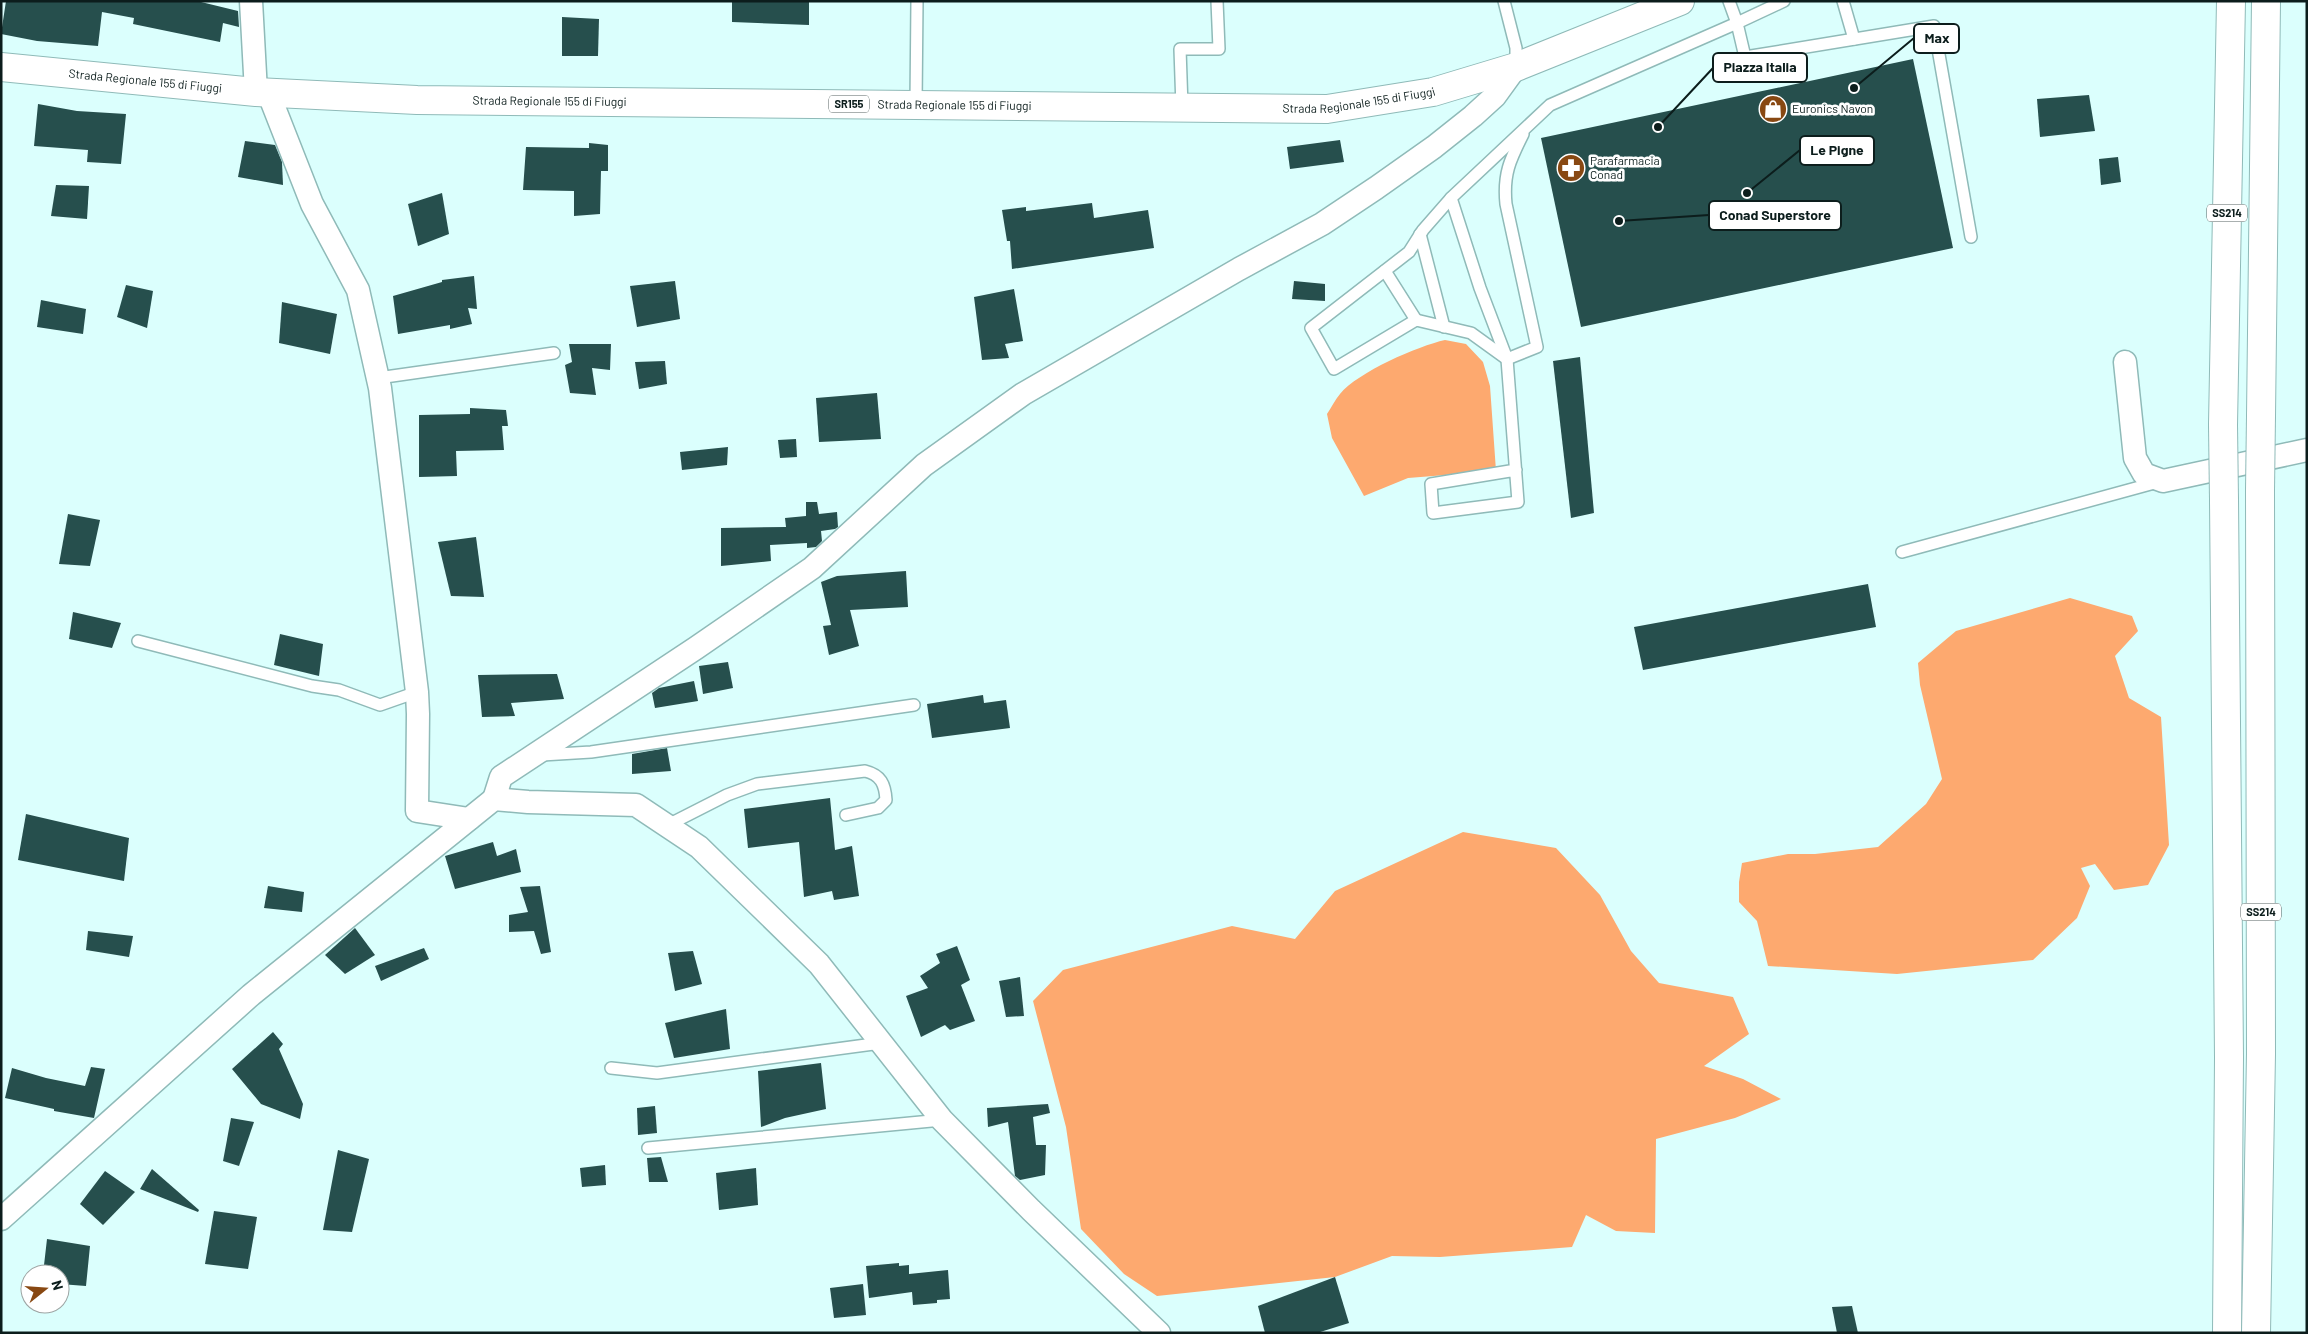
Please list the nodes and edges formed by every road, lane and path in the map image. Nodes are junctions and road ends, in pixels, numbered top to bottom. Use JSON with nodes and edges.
{"nodes":[{"id":1,"x":251,"y":1,"type":"edge"},
{"id":2,"x":917,"y":1,"type":"edge"},
{"id":3,"x":1217,"y":1,"type":"edge"},
{"id":4,"x":1504,"y":1,"type":"edge"},
{"id":5,"x":1680,"y":1,"type":"edge"},
{"id":6,"x":1729,"y":1,"type":"edge"},
{"id":7,"x":1784,"y":1,"type":"edge"},
{"id":8,"x":1843,"y":1,"type":"edge"},
{"id":9,"x":2231,"y":1,"type":"edge"},
{"id":10,"x":2266,"y":1,"type":"edge"},
{"id":11,"x":1737,"y":23,"type":"junction"},
{"id":12,"x":1854,"y":39,"type":"junction"},
{"id":13,"x":1,"y":67,"type":"edge"},
{"id":14,"x":1516,"y":67,"type":"junction"},
{"id":15,"x":262,"y":92,"type":"junction"},
{"id":16,"x":916,"y":105,"type":"junction"},
{"id":17,"x":1182,"y":107,"type":"junction"},
{"id":18,"x":1528,"y":126,"type":"junction"},
{"id":19,"x":1451,"y":198,"type":"junction"},
{"id":20,"x":1420,"y":234,"type":"junction"},
{"id":21,"x":1971,"y":237,"type":"dead end"},
{"id":22,"x":1385,"y":271,"type":"junction"},
{"id":23,"x":1416,"y":320,"type":"junction"},
{"id":24,"x":1444,"y":327,"type":"junction"},
{"id":25,"x":554,"y":353,"type":"dead end"},
{"id":26,"x":1507,"y":359,"type":"junction"},
{"id":27,"x":2125,"y":362,"type":"dead end"},
{"id":28,"x":378,"y":378,"type":"junction"},
{"id":29,"x":2307,"y":450,"type":"edge"},
{"id":30,"x":1516,"y":470,"type":"junction"},
{"id":31,"x":2163,"y":481,"type":"junction"},
{"id":32,"x":1902,"y":552,"type":"dead end"},
{"id":33,"x":138,"y":641,"type":"dead end"},
{"id":34,"x":416,"y":692,"type":"junction"},
{"id":35,"x":914,"y":705,"type":"dead end"},
{"id":36,"x":535,"y":755,"type":"junction"},
{"id":37,"x":494,"y":799,"type":"junction"},
{"id":38,"x":846,"y":815,"type":"dead end"},
{"id":39,"x":469,"y":819,"type":"junction"},
{"id":40,"x":668,"y":826,"type":"junction"},
{"id":41,"x":881,"y":1043,"type":"junction"},
{"id":42,"x":611,"y":1068,"type":"dead end"},
{"id":43,"x":942,"y":1120,"type":"junction"},
{"id":44,"x":648,"y":1148,"type":"dead end"},
{"id":45,"x":1,"y":1219,"type":"edge"},
{"id":46,"x":1159,"y":1333,"type":"edge"},
{"id":47,"x":2227,"y":1333,"type":"edge"},
{"id":48,"x":2256,"y":1333,"type":"edge"}],
"edges":[{"from":1,"to":15,"type":"street"},
{"from":2,"to":16,"type":"lane"},
{"from":3,"to":17,"type":"lane"},
{"from":4,"to":14,"type":"lane"},
{"from":5,"to":14,"type":"main road","name":"Strada Regionale 155 di Fiuggi","number":"SR155"},
{"from":6,"to":11,"type":"lane"},
{"from":7,"to":11,"type":"lane"},
{"from":8,"to":12,"type":"lane"},
{"from":9,"to":47,"type":"main road","number":"SS214","bridge":true},
{"from":10,"to":48,"type":"main road","number":"SS214","bridge":true},
{"from":11,"to":12,"type":"lane"},
{"from":11,"to":18,"type":"lane"},
{"from":12,"to":21,"type":"lane"},
{"from":13,"to":15,"type":"main road","name":"Strada Regionale 155 di Fiuggi","number":"SR155"},
{"from":14,"to":17,"type":"main road","name":"Strada Regionale 155 di Fiuggi","number":"SR155"},
{"from":14,"to":36,"type":"street"},
{"from":15,"to":16,"type":"main road","name":"Strada Regionale 155 di Fiuggi","number":"SR155"},
{"from":15,"to":28,"type":"street"},
{"from":16,"to":17,"type":"main road","name":"Strada Regionale 155 di Fiuggi","number":"SR155"},
{"from":18,"to":19,"type":"lane"},
{"from":18,"to":26,"type":"lane"},
{"from":19,"to":20,"type":"lane"},
{"from":19,"to":26,"type":"lane"},
{"from":20,"to":22,"type":"lane"},
{"from":20,"to":24,"type":"lane"},
{"from":22,"to":23,"type":"lane"},
{"from":22,"to":23,"type":"lane"},
{"from":23,"to":24,"type":"lane"},
{"from":24,"to":26,"type":"lane"},
{"from":25,"to":28,"type":"lane"},
{"from":26,"to":30,"type":"lane"},
{"from":27,"to":31,"type":"street"},
{"from":28,"to":34,"type":"street"},
{"from":29,"to":31,"type":"street"},
{"from":30,"to":30,"type":"lane"},
{"from":31,"to":32,"type":"lane"},
{"from":33,"to":34,"type":"lane"},
{"from":34,"to":39,"type":"street"},
{"from":35,"to":36,"type":"lane"},
{"from":36,"to":37,"type":"street"},
{"from":37,"to":39,"type":"street"},
{"from":37,"to":40,"type":"street"},
{"from":38,"to":40,"type":"lane"},
{"from":39,"to":45,"type":"street"},
{"from":40,"to":41,"type":"street"},
{"from":41,"to":42,"type":"lane"},
{"from":41,"to":43,"type":"street"},
{"from":43,"to":44,"type":"lane"},
{"from":43,"to":46,"type":"street"}]}
